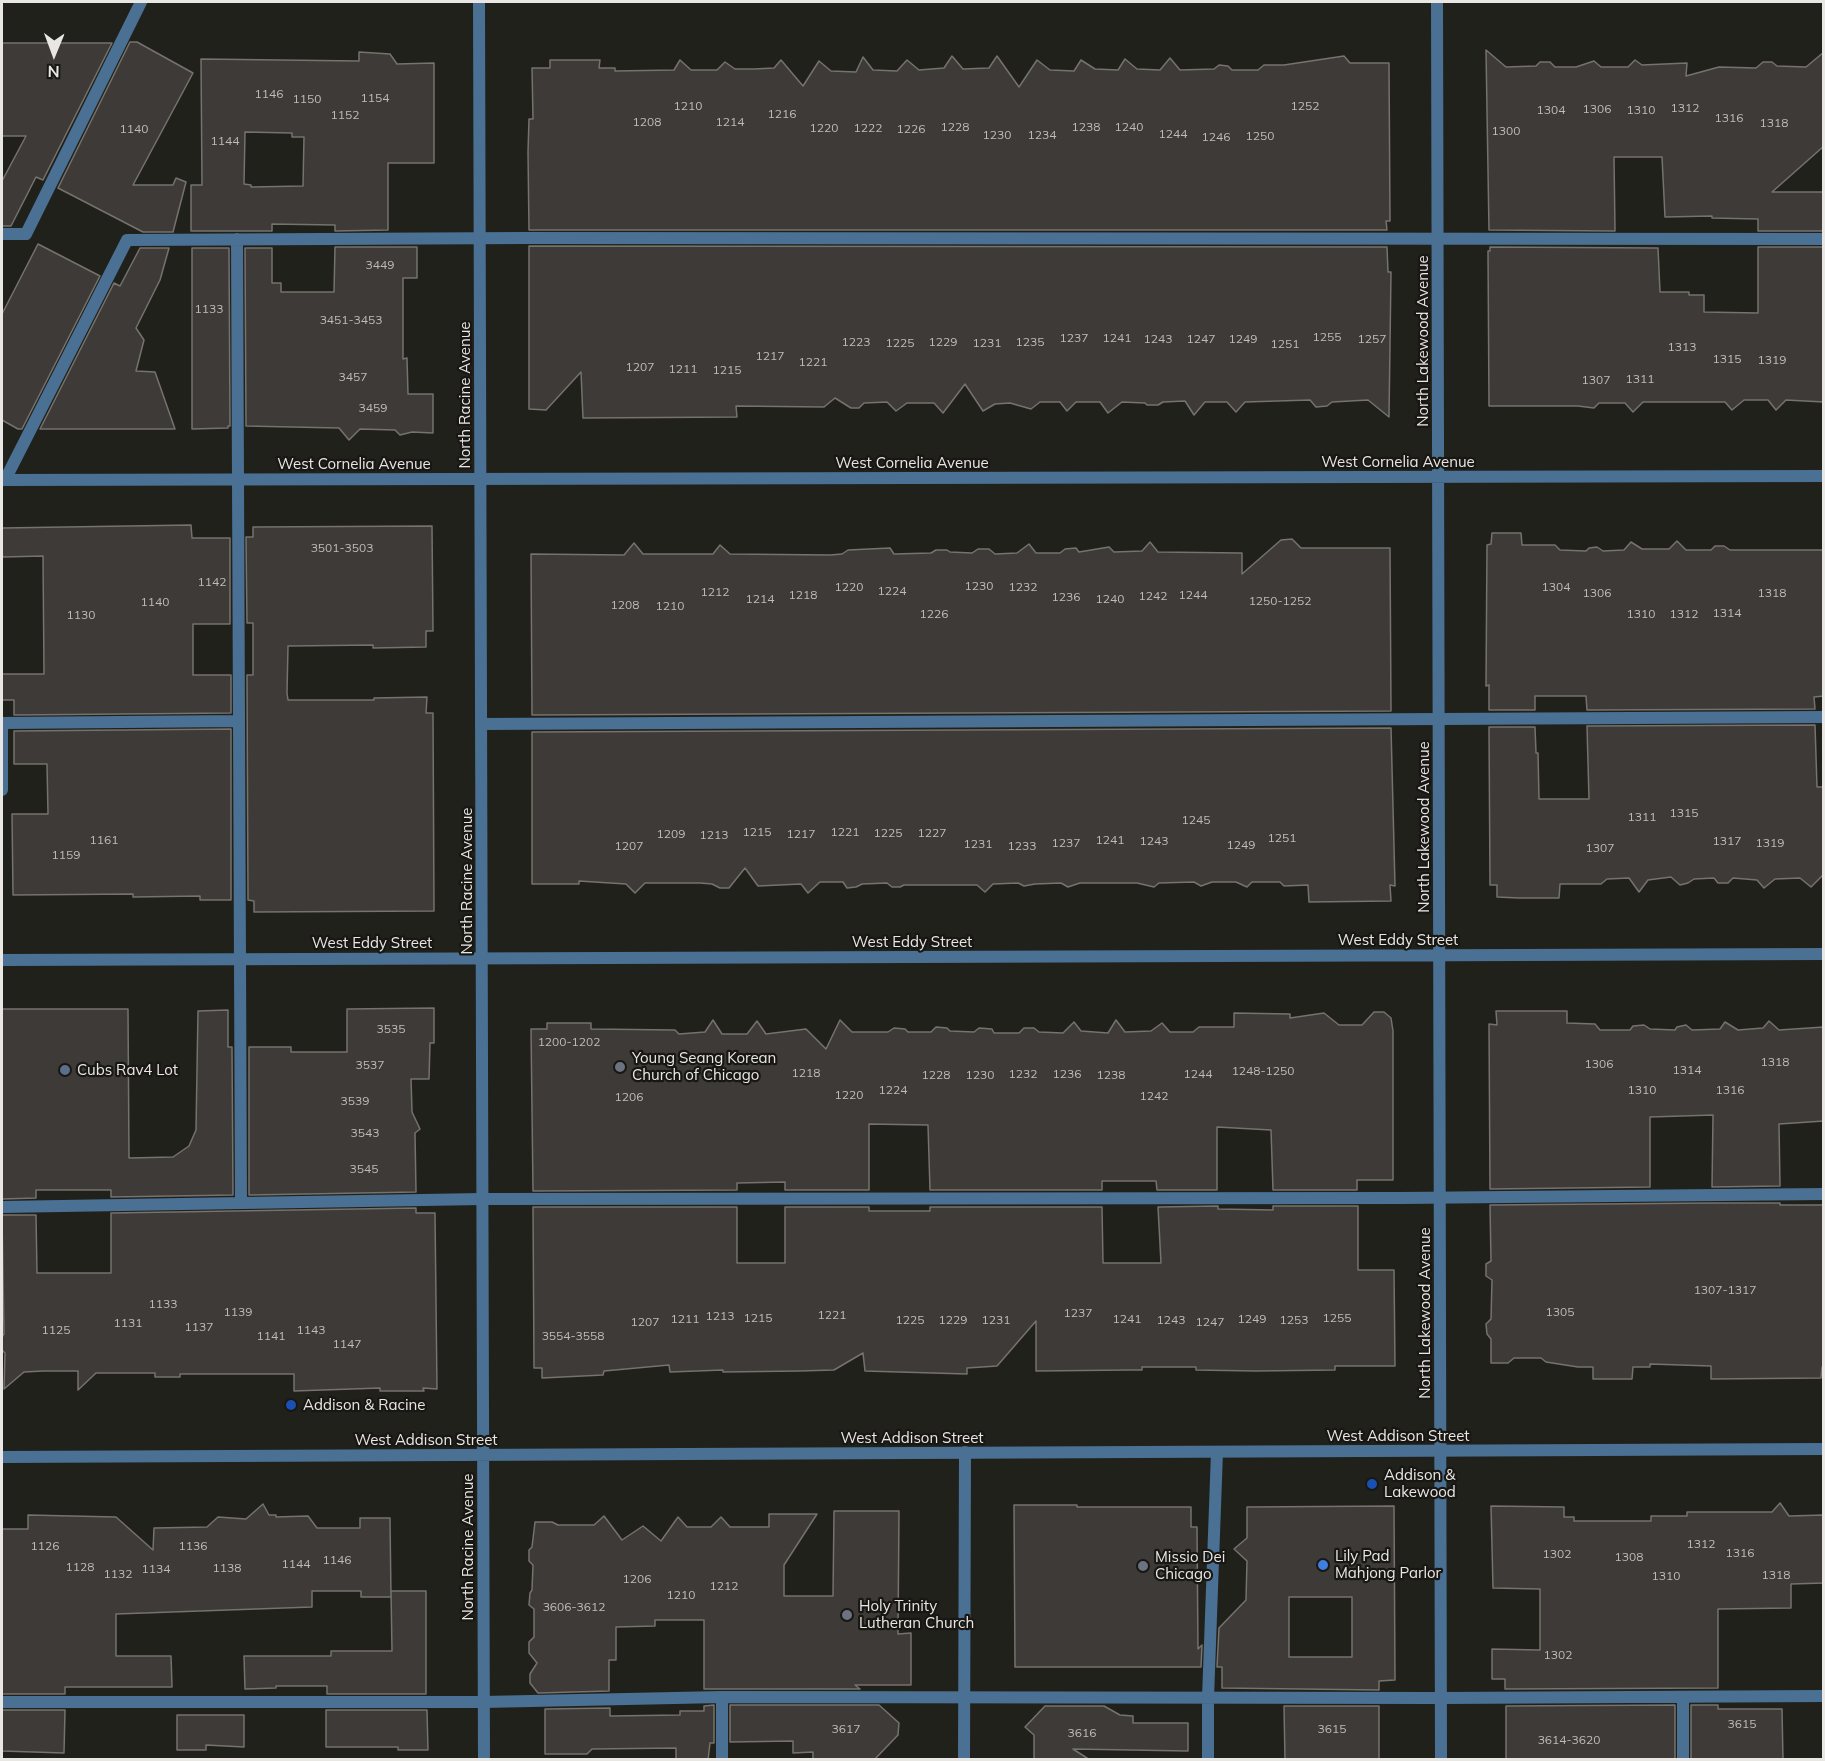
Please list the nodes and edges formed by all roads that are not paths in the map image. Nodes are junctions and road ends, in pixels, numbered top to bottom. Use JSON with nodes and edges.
{"nodes":[{"id":1,"x":141,"y":2,"type":"edge"},
{"id":2,"x":479,"y":2,"type":"edge"},
{"id":3,"x":1437,"y":2,"type":"edge"},
{"id":4,"x":2,"y":234,"type":"edge"},
{"id":5,"x":480,"y":238,"type":"junction"},
{"id":6,"x":237,"y":239,"type":"junction"},
{"id":7,"x":1824,"y":239,"type":"edge"},
{"id":8,"x":1437,"y":240,"type":"junction"},
{"id":9,"x":1824,"y":476,"type":"edge"},
{"id":10,"x":1438,"y":477,"type":"junction"},
{"id":11,"x":480,"y":479,"type":"junction"},
{"id":12,"x":3,"y":480,"type":"edge"},
{"id":13,"x":238,"y":480,"type":"junction"},
{"id":14,"x":1824,"y":717,"type":"edge"},
{"id":15,"x":1439,"y":719,"type":"junction"},
{"id":16,"x":239,"y":721,"type":"junction"},
{"id":17,"x":481,"y":724,"type":"junction"},
{"id":18,"x":2,"y":790,"type":"edge"},
{"id":19,"x":1824,"y":954,"type":"edge"},
{"id":20,"x":1439,"y":955,"type":"junction"},
{"id":21,"x":482,"y":958,"type":"junction"},
{"id":22,"x":240,"y":959,"type":"junction"},
{"id":23,"x":2,"y":960,"type":"edge"},
{"id":24,"x":1824,"y":1194,"type":"edge"},
{"id":25,"x":1440,"y":1198,"type":"junction"},
{"id":26,"x":482,"y":1199,"type":"junction"},
{"id":27,"x":241,"y":1203,"type":"junction"},
{"id":28,"x":2,"y":1206,"type":"edge"},
{"id":29,"x":1824,"y":1449,"type":"edge"},
{"id":30,"x":1440,"y":1451,"type":"junction"},
{"id":31,"x":965,"y":1452,"type":"junction"},
{"id":32,"x":1217,"y":1452,"type":"junction"},
{"id":33,"x":483,"y":1454,"type":"junction"},
{"id":34,"x":2,"y":1457,"type":"edge"},
{"id":35,"x":1824,"y":1696,"type":"edge"},
{"id":36,"x":722,"y":1697,"type":"junction"},
{"id":37,"x":1683,"y":1697,"type":"junction"},
{"id":38,"x":964,"y":1698,"type":"junction"},
{"id":39,"x":1208,"y":1698,"type":"junction"},
{"id":40,"x":1441,"y":1698,"type":"junction"},
{"id":41,"x":2,"y":1702,"type":"edge"},
{"id":42,"x":483,"y":1702,"type":"junction"},
{"id":43,"x":484,"y":1760,"type":"edge"},
{"id":44,"x":722,"y":1760,"type":"edge"},
{"id":45,"x":964,"y":1760,"type":"edge"},
{"id":46,"x":1208,"y":1760,"type":"edge"},
{"id":47,"x":1441,"y":1760,"type":"edge"},
{"id":48,"x":1683,"y":1760,"type":"edge"}],
"edges":[{"from":1,"to":4,"type":"street"},
{"from":2,"to":5,"type":"street","name":"North Racine Avenue"},
{"from":3,"to":8,"type":"street","name":"North Lakewood Avenue"},
{"from":5,"to":6,"type":"street"},
{"from":5,"to":8,"type":"street"},
{"from":5,"to":11,"type":"street","name":"North Racine Avenue"},
{"from":6,"to":12,"type":"street"},
{"from":6,"to":13,"type":"street"},
{"from":7,"to":8,"type":"street"},
{"from":8,"to":10,"type":"street","name":"North Lakewood Avenue"},
{"from":9,"to":10,"type":"street","name":"West Cornelia Avenue"},
{"from":10,"to":11,"type":"street","name":"West Cornelia Avenue"},
{"from":10,"to":15,"type":"street","name":"North Lakewood Avenue"},
{"from":11,"to":13,"type":"street","name":"West Cornelia Avenue"},
{"from":11,"to":17,"type":"street","name":"North Racine Avenue"},
{"from":12,"to":13,"type":"street","name":"West Cornelia Avenue"},
{"from":13,"to":16,"type":"street"},
{"from":14,"to":15,"type":"street"},
{"from":15,"to":17,"type":"street"},
{"from":15,"to":20,"type":"street","name":"North Lakewood Avenue"},
{"from":16,"to":18,"type":"street"},
{"from":16,"to":22,"type":"street"},
{"from":17,"to":21,"type":"street","name":"North Racine Avenue"},
{"from":19,"to":20,"type":"street","name":"West Eddy Street"},
{"from":20,"to":21,"type":"street","name":"West Eddy Street"},
{"from":20,"to":25,"type":"street","name":"North Lakewood Avenue"},
{"from":21,"to":22,"type":"street","name":"West Eddy Street"},
{"from":21,"to":26,"type":"street","name":"North Racine Avenue"},
{"from":22,"to":23,"type":"street","name":"West Eddy Street"},
{"from":22,"to":27,"type":"street"},
{"from":24,"to":25,"type":"street"},
{"from":25,"to":26,"type":"street"},
{"from":25,"to":30,"type":"street","name":"North Lakewood Avenue"},
{"from":26,"to":27,"type":"street"},
{"from":26,"to":33,"type":"street","name":"North Racine Avenue"},
{"from":27,"to":28,"type":"street"},
{"from":29,"to":30,"type":"street","name":"West Addison Street"},
{"from":30,"to":32,"type":"street","name":"West Addison Street"},
{"from":30,"to":40,"type":"street","name":"North Lakewood Avenue"},
{"from":31,"to":32,"type":"street","name":"West Addison Street"},
{"from":31,"to":33,"type":"street","name":"West Addison Street"},
{"from":31,"to":38,"type":"street"},
{"from":32,"to":39,"type":"street"},
{"from":33,"to":34,"type":"street","name":"West Addison Street"},
{"from":33,"to":42,"type":"street","name":"North Racine Avenue"},
{"from":35,"to":37,"type":"street"},
{"from":36,"to":38,"type":"street"},
{"from":36,"to":42,"type":"street"},
{"from":36,"to":44,"type":"street"},
{"from":37,"to":40,"type":"street"},
{"from":37,"to":48,"type":"street"},
{"from":38,"to":39,"type":"street"},
{"from":38,"to":45,"type":"street"},
{"from":39,"to":40,"type":"street"},
{"from":39,"to":46,"type":"street"},
{"from":40,"to":47,"type":"street","name":"North Lakewood Avenue"},
{"from":41,"to":42,"type":"street"},
{"from":42,"to":43,"type":"street","name":"North Racine Avenue"}]}
